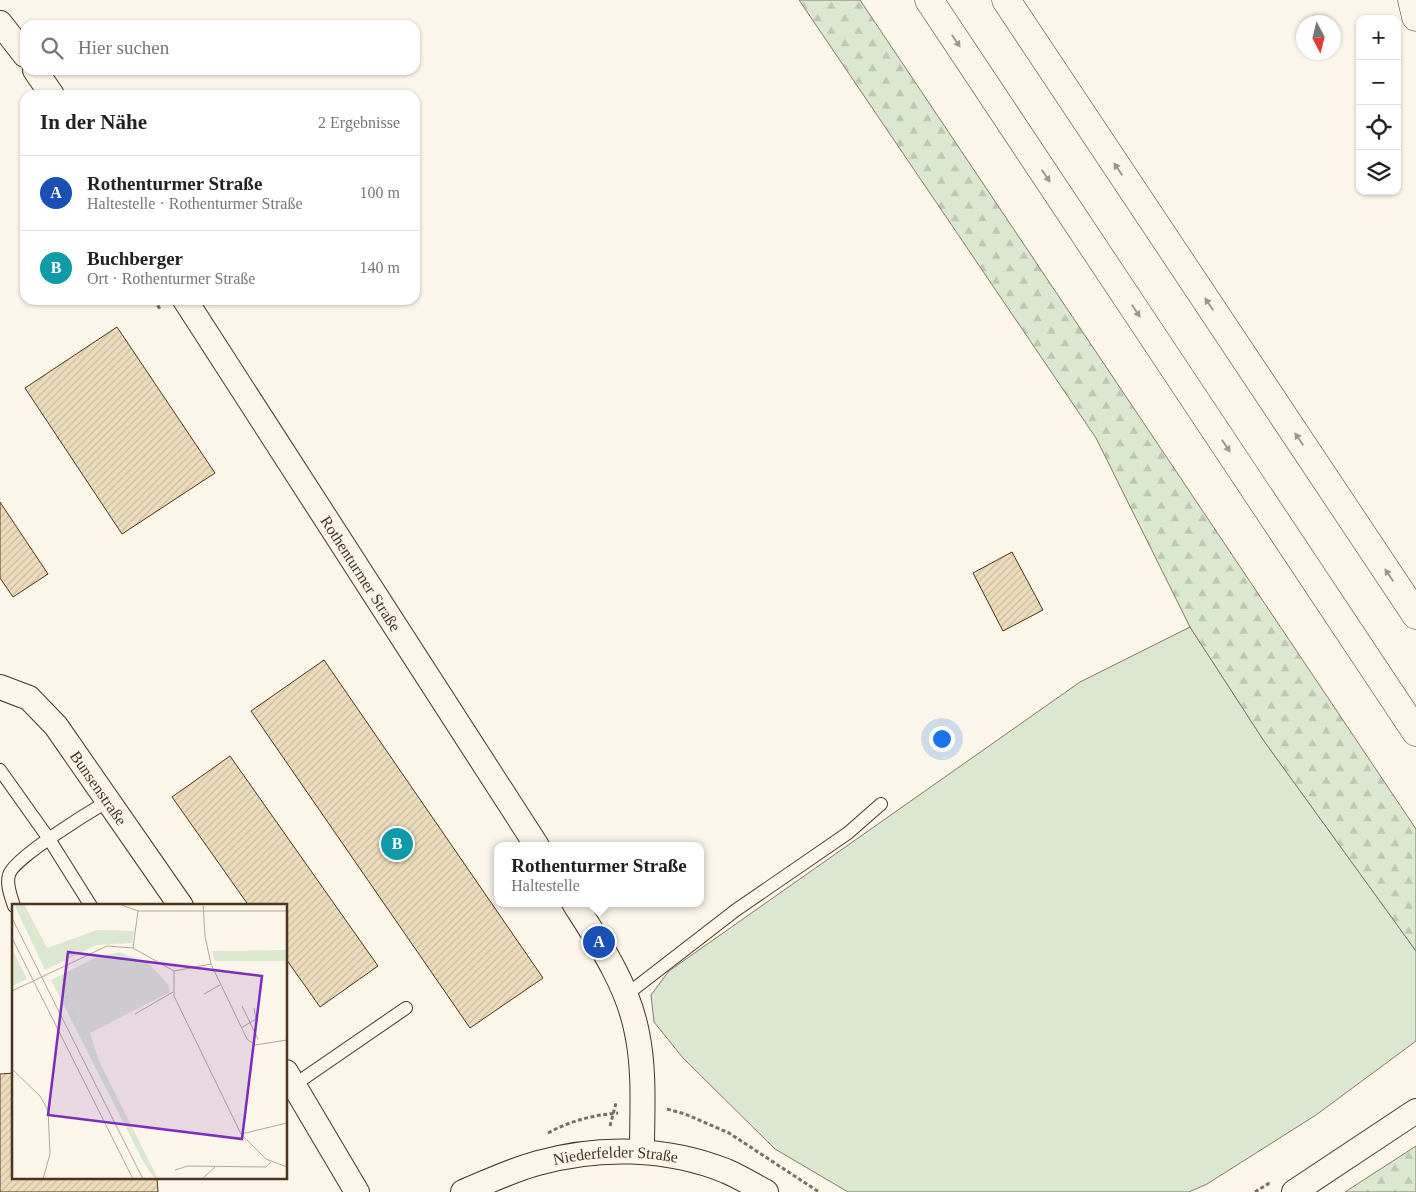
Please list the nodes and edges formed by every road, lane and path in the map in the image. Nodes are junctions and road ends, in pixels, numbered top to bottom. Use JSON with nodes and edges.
{"nodes":[{"id":1,"x":928,"y":0,"type":"edge"},
{"id":2,"x":1006,"y":0,"type":"edge"},
{"id":3,"x":1412,"y":0,"type":"edge"},
{"id":4,"x":1416,"y":17,"type":"edge"},
{"id":5,"x":38,"y":75,"type":"edge"},
{"id":6,"x":49,"y":90,"type":"edge"},
{"id":7,"x":188,"y":305,"type":"edge"},
{"id":8,"x":1416,"y":615,"type":"edge"},
{"id":9,"x":0,"y":688,"type":"edge"},
{"id":10,"x":1416,"y":732,"type":"edge"},
{"id":11,"x":0,"y":770,"type":"edge"},
{"id":12,"x":108,"y":801,"type":"junction"},
{"id":13,"x":881,"y":804,"type":"dead end"},
{"id":14,"x":50,"y":839,"type":"junction"},
{"id":15,"x":534,"y":842,"type":"edge"},
{"id":16,"x":14,"y":904,"type":"edge"},
{"id":17,"x":90,"y":904,"type":"edge"},
{"id":18,"x":180,"y":904,"type":"edge"},
{"id":19,"x":576,"y":907,"type":"edge"},
{"id":20,"x":626,"y":996,"type":"junction"},
{"id":21,"x":406,"y":1008,"type":"dead end"},
{"id":22,"x":290,"y":1079,"type":"edge"},
{"id":23,"x":618,"y":1098,"type":"dead end"},
{"id":24,"x":1416,"y":1111,"type":"edge"},
{"id":25,"x":642,"y":1151,"type":"junction"},
{"id":26,"x":607,"y":1152,"type":"junction"},
{"id":27,"x":357,"y":1192,"type":"edge"},
{"id":28,"x":463,"y":1192,"type":"edge"},
{"id":29,"x":766,"y":1192,"type":"edge"},
{"id":30,"x":1294,"y":1192,"type":"edge"}],
"edges":[{"from":1,"to":10,"type":"main road","one_way":true},
{"from":8,"to":2,"type":"main road","one_way":true},
{"from":3,"to":4,"type":"main road"},
{"from":5,"to":6,"type":"street"},
{"from":7,"to":15,"type":"street","name":"Rothenturmer Straße"},
{"from":9,"to":12,"type":"street","name":"Bunsenstraße"},
{"from":11,"to":14,"type":"lane"},
{"from":12,"to":14,"type":"lane"},
{"from":12,"to":18,"type":"street","name":"Bunsenstraße"},
{"from":13,"to":20,"type":"lane"},
{"from":14,"to":16,"type":"lane"},
{"from":14,"to":17,"type":"lane"},
{"from":19,"to":20,"type":"street"},
{"from":20,"to":25,"type":"street"},
{"from":21,"to":22,"type":"lane"},
{"from":22,"to":27,"type":"street"},
{"from":23,"to":26,"type":"path"},
{"from":24,"to":30,"type":"street"},
{"from":25,"to":26,"type":"street","name":"Niederfelder Straße"},
{"from":25,"to":29,"type":"street","name":"Niederfelder Straße"},
{"from":26,"to":28,"type":"street","name":"Niederfelder Straße"}]}
